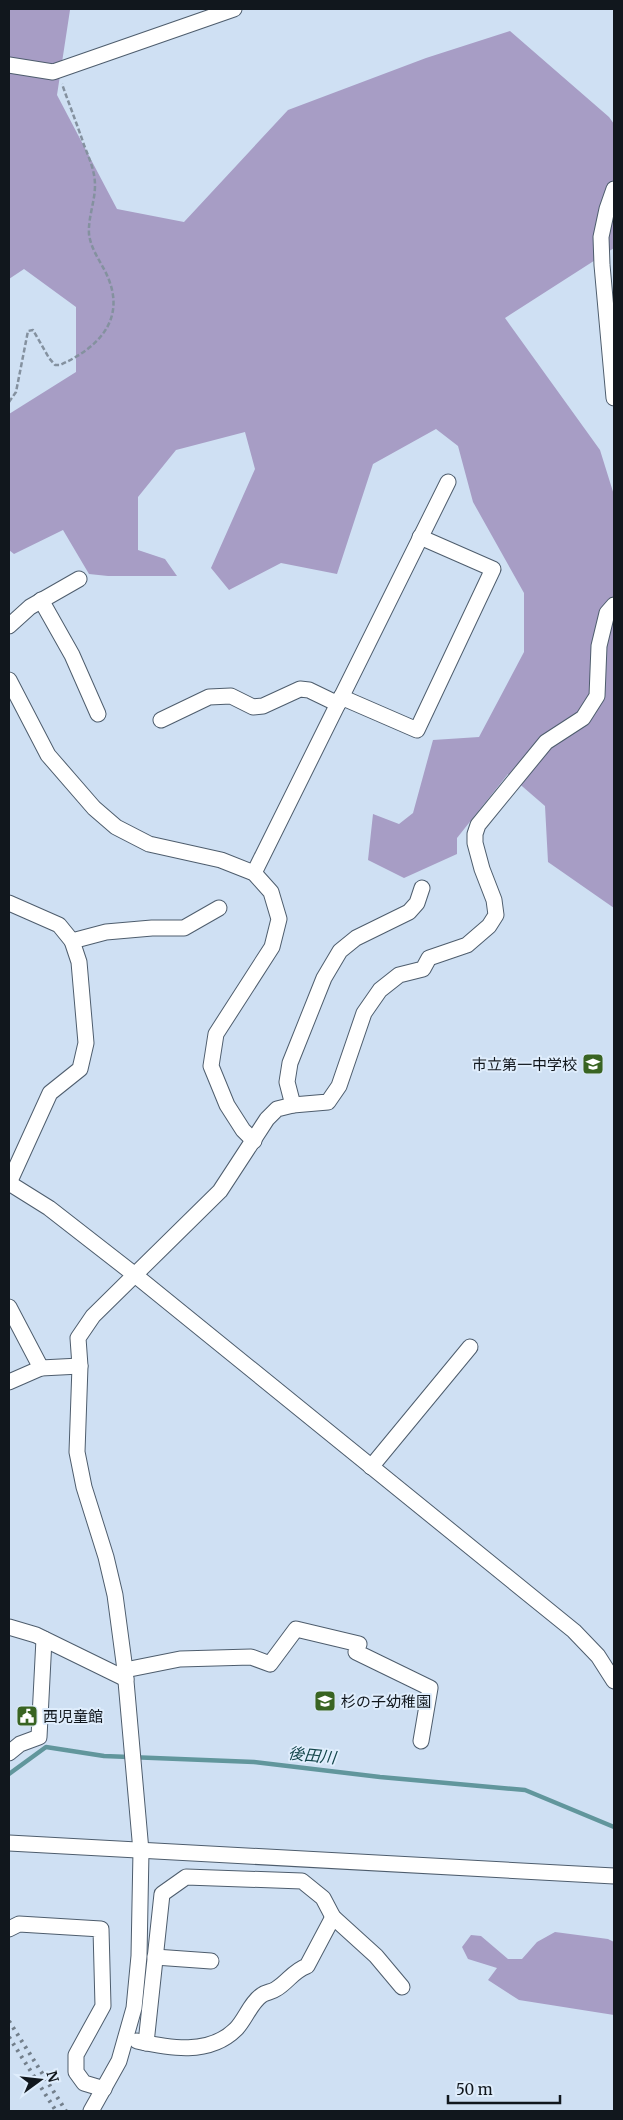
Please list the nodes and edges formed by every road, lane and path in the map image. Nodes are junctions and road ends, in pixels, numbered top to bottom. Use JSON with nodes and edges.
{"nodes":[{"id":1,"x":234,"y":9,"type":"edge"},
{"id":2,"x":9,"y":64,"type":"edge"},
{"id":3,"x":58,"y":70,"type":"junction"},
{"id":4,"x":614,"y":189,"type":"edge"},
{"id":5,"x":614,"y":398,"type":"edge"},
{"id":6,"x":9,"y":402,"type":"edge"},
{"id":7,"x":448,"y":482,"type":"dead end"},
{"id":8,"x":420,"y":537,"type":"junction"},
{"id":9,"x":78,"y":579,"type":"dead end"},
{"id":10,"x":42,"y":600,"type":"junction"},
{"id":11,"x":614,"y":605,"type":"edge"},
{"id":12,"x":9,"y":626,"type":"edge"},
{"id":13,"x":9,"y":680,"type":"edge"},
{"id":14,"x":339,"y":700,"type":"junction"},
{"id":15,"x":98,"y":714,"type":"dead end"},
{"id":16,"x":161,"y":720,"type":"dead end"},
{"id":17,"x":254,"y":873,"type":"junction"},
{"id":18,"x":422,"y":888,"type":"dead end"},
{"id":19,"x":9,"y":903,"type":"edge"},
{"id":20,"x":219,"y":908,"type":"dead end"},
{"id":21,"x":72,"y":941,"type":"junction"},
{"id":22,"x":293,"y":1105,"type":"junction"},
{"id":23,"x":254,"y":1142,"type":"junction"},
{"id":24,"x":9,"y":1183,"type":"edge"},
{"id":25,"x":135,"y":1275,"type":"junction"},
{"id":26,"x":9,"y":1307,"type":"edge"},
{"id":27,"x":470,"y":1347,"type":"dead end"},
{"id":28,"x":80,"y":1366,"type":"junction"},
{"id":29,"x":41,"y":1368,"type":"junction"},
{"id":30,"x":9,"y":1382,"type":"edge"},
{"id":31,"x":371,"y":1466,"type":"junction"},
{"id":32,"x":9,"y":1627,"type":"edge"},
{"id":33,"x":44,"y":1639,"type":"junction"},
{"id":34,"x":125,"y":1674,"type":"junction"},
{"id":35,"x":614,"y":1681,"type":"edge"},
{"id":36,"x":421,"y":1741,"type":"dead end"},
{"id":37,"x":9,"y":1753,"type":"edge"},
{"id":38,"x":9,"y":1843,"type":"edge"},
{"id":39,"x":141,"y":1851,"type":"junction"},
{"id":40,"x":614,"y":1876,"type":"edge"},
{"id":41,"x":333,"y":1917,"type":"junction"},
{"id":42,"x":9,"y":1929,"type":"edge"},
{"id":43,"x":155,"y":1957,"type":"junction"},
{"id":44,"x":211,"y":1960,"type":"dead end"},
{"id":45,"x":402,"y":1987,"type":"dead end"},
{"id":46,"x":126,"y":2038,"type":"junction"},
{"id":47,"x":146,"y":2043,"type":"junction"},
{"id":48,"x":104,"y":2089,"type":"junction"},
{"id":49,"x":91,"y":2111,"type":"edge"}],
"edges":[{"from":1,"to":3,"type":"street"},
{"from":2,"to":3,"type":"street"},
{"from":3,"to":6,"type":"path"},
{"from":4,"to":5,"type":"street"},
{"from":7,"to":8,"type":"street"},
{"from":8,"to":14,"type":"street"},
{"from":8,"to":14,"type":"street"},
{"from":9,"to":10,"type":"street"},
{"from":10,"to":12,"type":"street"},
{"from":10,"to":15,"type":"street"},
{"from":11,"to":22,"type":"street"},
{"from":13,"to":17,"type":"street"},
{"from":14,"to":16,"type":"street"},
{"from":14,"to":17,"type":"street"},
{"from":17,"to":23,"type":"street"},
{"from":18,"to":22,"type":"street"},
{"from":19,"to":21,"type":"street"},
{"from":20,"to":21,"type":"street"},
{"from":21,"to":24,"type":"street"},
{"from":22,"to":23,"type":"street"},
{"from":23,"to":25,"type":"street"},
{"from":24,"to":25,"type":"street"},
{"from":25,"to":28,"type":"street"},
{"from":25,"to":31,"type":"street"},
{"from":26,"to":29,"type":"street"},
{"from":27,"to":31,"type":"street"},
{"from":28,"to":29,"type":"street"},
{"from":28,"to":34,"type":"street"},
{"from":29,"to":30,"type":"street"},
{"from":31,"to":35,"type":"street"},
{"from":32,"to":33,"type":"street"},
{"from":33,"to":34,"type":"street"},
{"from":33,"to":37,"type":"street"},
{"from":34,"to":36,"type":"street"},
{"from":34,"to":39,"type":"street"},
{"from":38,"to":39,"type":"street"},
{"from":39,"to":40,"type":"street"},
{"from":39,"to":46,"type":"street"},
{"from":41,"to":43,"type":"street"},
{"from":41,"to":45,"type":"street"},
{"from":41,"to":47,"type":"street"},
{"from":42,"to":48,"type":"street"},
{"from":43,"to":44,"type":"street"},
{"from":43,"to":47,"type":"street"},
{"from":46,"to":47,"type":"street"},
{"from":46,"to":48,"type":"street"},
{"from":48,"to":49,"type":"street"}]}
